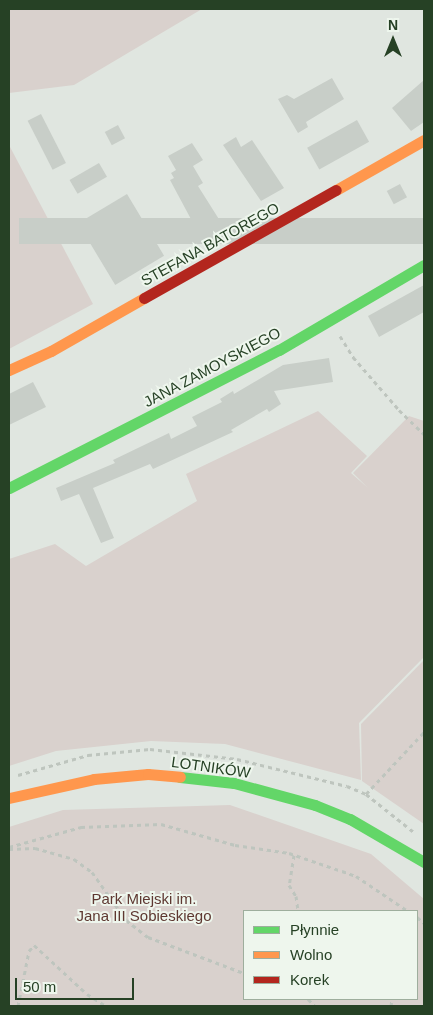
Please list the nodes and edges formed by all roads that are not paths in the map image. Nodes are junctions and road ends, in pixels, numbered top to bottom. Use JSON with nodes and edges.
{"nodes":[{"id":1,"x":424,"y":140,"type":"edge"},
{"id":2,"x":424,"y":265,"type":"edge"},
{"id":3,"x":9,"y":370,"type":"edge"},
{"id":4,"x":9,"y":488,"type":"edge"},
{"id":5,"x":9,"y":798,"type":"edge"},
{"id":6,"x":424,"y":862,"type":"edge"}],
"edges":[{"from":1,"to":3,"type":"street","name":"STEFANA BATOREGO"},
{"from":2,"to":4,"type":"street","name":"JANA ZAMOYSKIEGO"},
{"from":5,"to":6,"type":"street","name":"LOTNIKÓW"}]}
